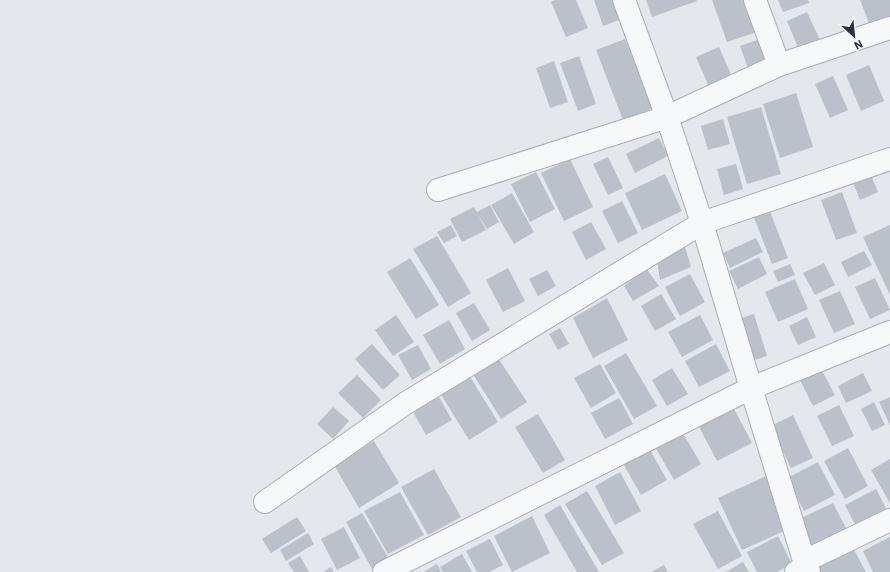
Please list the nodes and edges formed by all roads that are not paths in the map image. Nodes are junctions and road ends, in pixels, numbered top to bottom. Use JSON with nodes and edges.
{"nodes":[{"id":1,"x":624,"y":0,"type":"edge"},
{"id":2,"x":755,"y":0,"type":"edge"},
{"id":3,"x":890,"y":28,"type":"edge"},
{"id":4,"x":779,"y":65,"type":"junction"},
{"id":5,"x":667,"y":117,"type":"junction"},
{"id":6,"x":890,"y":159,"type":"edge"},
{"id":7,"x":438,"y":190,"type":"dead end"},
{"id":8,"x":702,"y":223,"type":"junction"},
{"id":9,"x":890,"y":332,"type":"edge"},
{"id":10,"x":751,"y":388,"type":"junction"},
{"id":11,"x":264,"y":502,"type":"dead end"},
{"id":12,"x":890,"y":520,"type":"edge"},
{"id":13,"x":804,"y":570,"type":"edge"},
{"id":14,"x":384,"y":572,"type":"edge"}],
"edges":[{"from":1,"to":5,"type":"street"},
{"from":2,"to":4,"type":"street"},
{"from":3,"to":4,"type":"street"},
{"from":4,"to":5,"type":"street"},
{"from":5,"to":7,"type":"street"},
{"from":5,"to":8,"type":"street"},
{"from":6,"to":8,"type":"street"},
{"from":8,"to":10,"type":"street"},
{"from":8,"to":11,"type":"street"},
{"from":9,"to":10,"type":"street"},
{"from":10,"to":13,"type":"street"},
{"from":10,"to":14,"type":"street"},
{"from":12,"to":13,"type":"street"}]}
